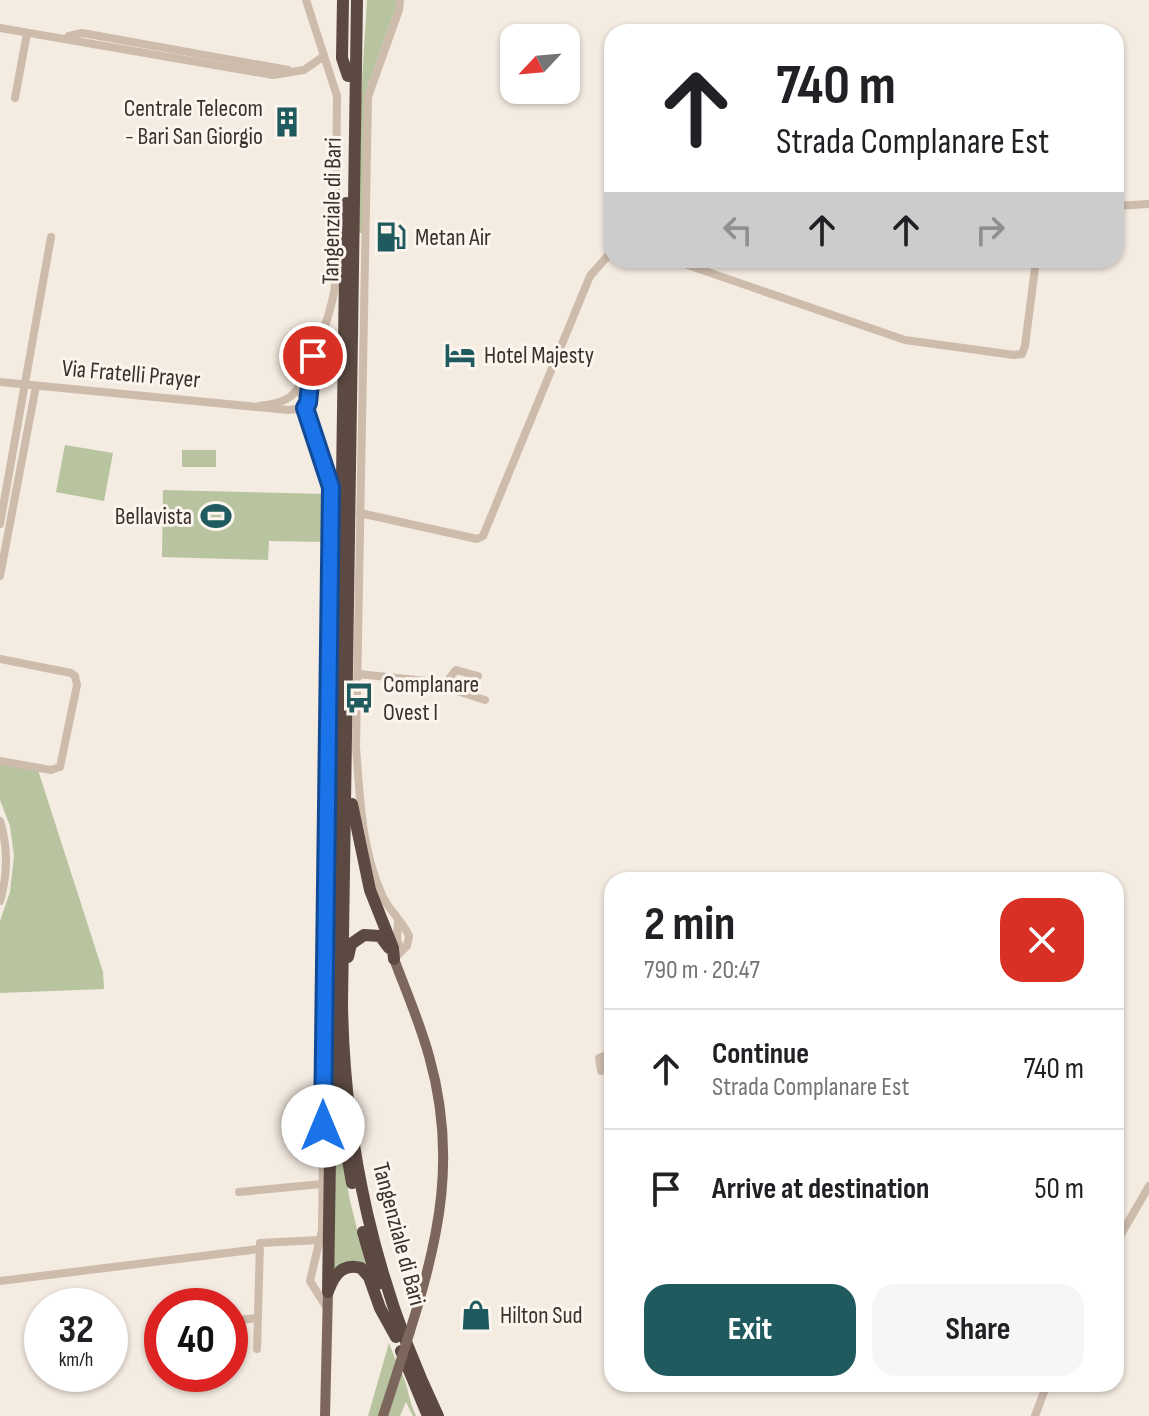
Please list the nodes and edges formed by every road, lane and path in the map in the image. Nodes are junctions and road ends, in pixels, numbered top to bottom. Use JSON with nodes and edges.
{"nodes":[{"id":1,"x":306,"y":0,"type":"edge"},
{"id":2,"x":343,"y":0,"type":"edge"},
{"id":3,"x":349,"y":0,"type":"edge"},
{"id":4,"x":357,"y":0,"type":"edge"},
{"id":5,"x":364,"y":0,"type":"edge"},
{"id":6,"x":400,"y":0,"type":"edge"},
{"id":7,"x":0,"y":28,"type":"edge"},
{"id":8,"x":27,"y":33,"type":"junction"},
{"id":9,"x":324,"y":56,"type":"junction"},
{"id":10,"x":352,"y":75,"type":"junction"},
{"id":11,"x":15,"y":98,"type":"dead end"},
{"id":12,"x":1149,"y":204,"type":"edge"},
{"id":13,"x":1124,"y":206,"type":"edge"},
{"id":14,"x":51,"y":237,"type":"dead end"},
{"id":15,"x":604,"y":260,"type":"edge"},
{"id":16,"x":696,"y":268,"type":"edge"},
{"id":17,"x":1035,"y":268,"type":"edge"},
{"id":18,"x":313,"y":356,"type":"junction"},
{"id":19,"x":0,"y":382,"type":"edge"},
{"id":20,"x":25,"y":385,"type":"junction"},
{"id":21,"x":36,"y":386,"type":"junction"},
{"id":22,"x":293,"y":394,"type":"junction"},
{"id":23,"x":308,"y":398,"type":"junction"},
{"id":24,"x":259,"y":406,"type":"junction"},
{"id":25,"x":300,"y":409,"type":"junction"},
{"id":26,"x":360,"y":513,"type":"junction"},
{"id":27,"x":7,"y":514,"type":"junction"},
{"id":28,"x":3,"y":525,"type":"edge"},
{"id":29,"x":0,"y":576,"type":"edge"},
{"id":30,"x":0,"y":659,"type":"edge"},
{"id":31,"x":358,"y":674,"type":"junction"},
{"id":32,"x":478,"y":676,"type":"dead end"},
{"id":33,"x":443,"y":686,"type":"junction"},
{"id":34,"x":485,"y":700,"type":"dead end"},
{"id":35,"x":0,"y":761,"type":"edge"},
{"id":36,"x":346,"y":763,"type":"junction"},
{"id":37,"x":0,"y":821,"type":"edge"},
{"id":38,"x":0,"y":901,"type":"edge"},
{"id":39,"x":397,"y":955,"type":"junction"},
{"id":40,"x":342,"y":1003,"type":"junction"},
{"id":41,"x":334,"y":1034,"type":"junction"},
{"id":42,"x":604,"y":1056,"type":"edge"},
{"id":43,"x":601,"y":1071,"type":"dead end"},
{"id":44,"x":322,"y":1184,"type":"junction"},
{"id":45,"x":1149,"y":1186,"type":"edge"},
{"id":46,"x":239,"y":1192,"type":"dead end"},
{"id":47,"x":1124,"y":1229,"type":"edge"},
{"id":48,"x":320,"y":1240,"type":"junction"},
{"id":49,"x":259,"y":1249,"type":"junction"},
{"id":50,"x":0,"y":1281,"type":"edge"},
{"id":51,"x":313,"y":1287,"type":"junction"},
{"id":52,"x":328,"y":1292,"type":"junction"},
{"id":53,"x":328,"y":1308,"type":"junction"},
{"id":54,"x":257,"y":1318,"type":"junction"},
{"id":55,"x":248,"y":1319,"type":"edge"},
{"id":56,"x":396,"y":1337,"type":"junction"},
{"id":57,"x":257,"y":1349,"type":"dead end"},
{"id":58,"x":1044,"y":1392,"type":"edge"},
{"id":59,"x":325,"y":1416,"type":"edge"},
{"id":60,"x":383,"y":1416,"type":"edge"},
{"id":61,"x":428,"y":1416,"type":"edge"},
{"id":62,"x":438,"y":1416,"type":"edge"},
{"id":63,"x":1035,"y":1416,"type":"edge"}],
"edges":[{"from":1,"to":9,"type":"street"},
{"from":2,"to":10,"type":"highway"},
{"from":3,"to":10,"type":"highway","name":"Tangenziale di Bari"},
{"from":4,"to":10,"type":"highway","name":"Tangenziale di Bari"},
{"from":5,"to":10,"type":"highway"},
{"from":6,"to":26,"type":"street"},
{"from":7,"to":8,"type":"street"},
{"from":8,"to":9,"type":"street"},
{"from":8,"to":11,"type":"street"},
{"from":9,"to":18,"type":"street"},
{"from":10,"to":36,"type":"highway","name":"Tangenziale di Bari"},
{"from":10,"to":41,"type":"highway","name":"Tangenziale di Bari"},
{"from":12,"to":13,"type":"street"},
{"from":14,"to":20,"type":"street"},
{"from":15,"to":26,"type":"street"},
{"from":16,"to":17,"type":"street"},
{"from":18,"to":22,"type":"street"},
{"from":18,"to":23,"type":"street"},
{"from":19,"to":20,"type":"street","name":"Via Fratelli Prayer"},
{"from":20,"to":21,"type":"street","name":"Via Fratelli Prayer"},
{"from":20,"to":27,"type":"street"},
{"from":21,"to":24,"type":"street","name":"Via Fratelli Prayer"},
{"from":21,"to":27,"type":"street"},
{"from":22,"to":23,"type":"street"},
{"from":22,"to":24,"type":"street"},
{"from":22,"to":25,"type":"street"},
{"from":23,"to":25,"type":"street"},
{"from":24,"to":25,"type":"street","name":"Via Fratelli Prayer"},
{"from":25,"to":44,"type":"street"},
{"from":26,"to":31,"type":"street"},
{"from":27,"to":28,"type":"street"},
{"from":28,"to":29,"type":"street"},
{"from":30,"to":35,"type":"street"},
{"from":31,"to":33,"type":"street"},
{"from":31,"to":39,"type":"street"},
{"from":32,"to":33,"type":"street"},
{"from":33,"to":34,"type":"street"},
{"from":36,"to":39,"type":"highway"},
{"from":36,"to":40,"type":"highway","name":"Tangenziale di Bari"},
{"from":37,"to":38,"type":"street"},
{"from":39,"to":40,"type":"highway"},
{"from":39,"to":60,"type":"main road","bridge":true},
{"from":40,"to":62,"type":"highway","name":"Tangenziale di Bari"},
{"from":41,"to":52,"type":"highway"},
{"from":41,"to":56,"type":"highway","name":"Tangenziale di Bari"},
{"from":42,"to":43,"type":"street"},
{"from":44,"to":46,"type":"street"},
{"from":44,"to":48,"type":"street"},
{"from":45,"to":47,"type":"street"},
{"from":48,"to":49,"type":"street"},
{"from":48,"to":51,"type":"street"},
{"from":49,"to":50,"type":"street"},
{"from":49,"to":54,"type":"street"},
{"from":51,"to":52,"type":"street"},
{"from":51,"to":53,"type":"street"},
{"from":52,"to":53,"type":"main road"},
{"from":52,"to":56,"type":"highway"},
{"from":53,"to":59,"type":"main road"},
{"from":54,"to":55,"type":"street"},
{"from":54,"to":57,"type":"street"},
{"from":56,"to":61,"type":"highway","name":"Tangenziale di Bari"},
{"from":58,"to":63,"type":"street"}]}
